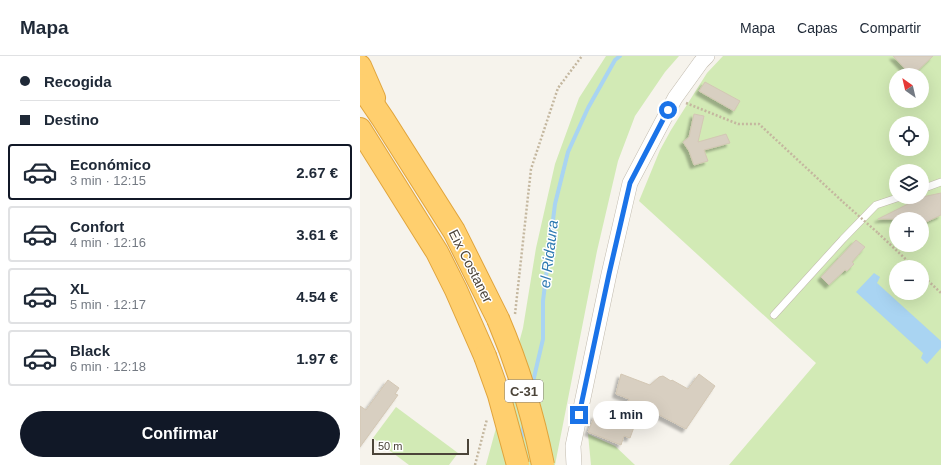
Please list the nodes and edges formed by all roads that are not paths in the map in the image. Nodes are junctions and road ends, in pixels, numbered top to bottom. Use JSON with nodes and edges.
{"nodes":[{"id":1,"x":707,"y":56,"type":"edge"},
{"id":2,"x":360,"y":66,"type":"edge"},
{"id":3,"x":360,"y":85,"type":"edge"},
{"id":4,"x":383,"y":119,"type":"junction"},
{"id":5,"x":360,"y":129,"type":"edge"},
{"id":6,"x":941,"y":182,"type":"edge"},
{"id":7,"x":929,"y":186,"type":"edge"},
{"id":8,"x":889,"y":201,"type":"edge"},
{"id":9,"x":774,"y":315,"type":"dead end"},
{"id":10,"x":518,"y":465,"type":"edge"},
{"id":11,"x":543,"y":465,"type":"edge"},
{"id":12,"x":574,"y":465,"type":"edge"}],
"edges":[{"from":1,"to":12,"type":"street"},
{"from":2,"to":4,"type":"highway"},
{"from":3,"to":4,"type":"highway","name":"Eix Costaner","number":"C-31"},
{"from":4,"to":11,"type":"highway","name":"Eix Costaner","number":"C-31","bridge":true},
{"from":5,"to":10,"type":"highway","name":"Eix Costaner","number":"C-31","bridge":true},
{"from":6,"to":7,"type":"lane"},
{"from":8,"to":9,"type":"lane"}]}
